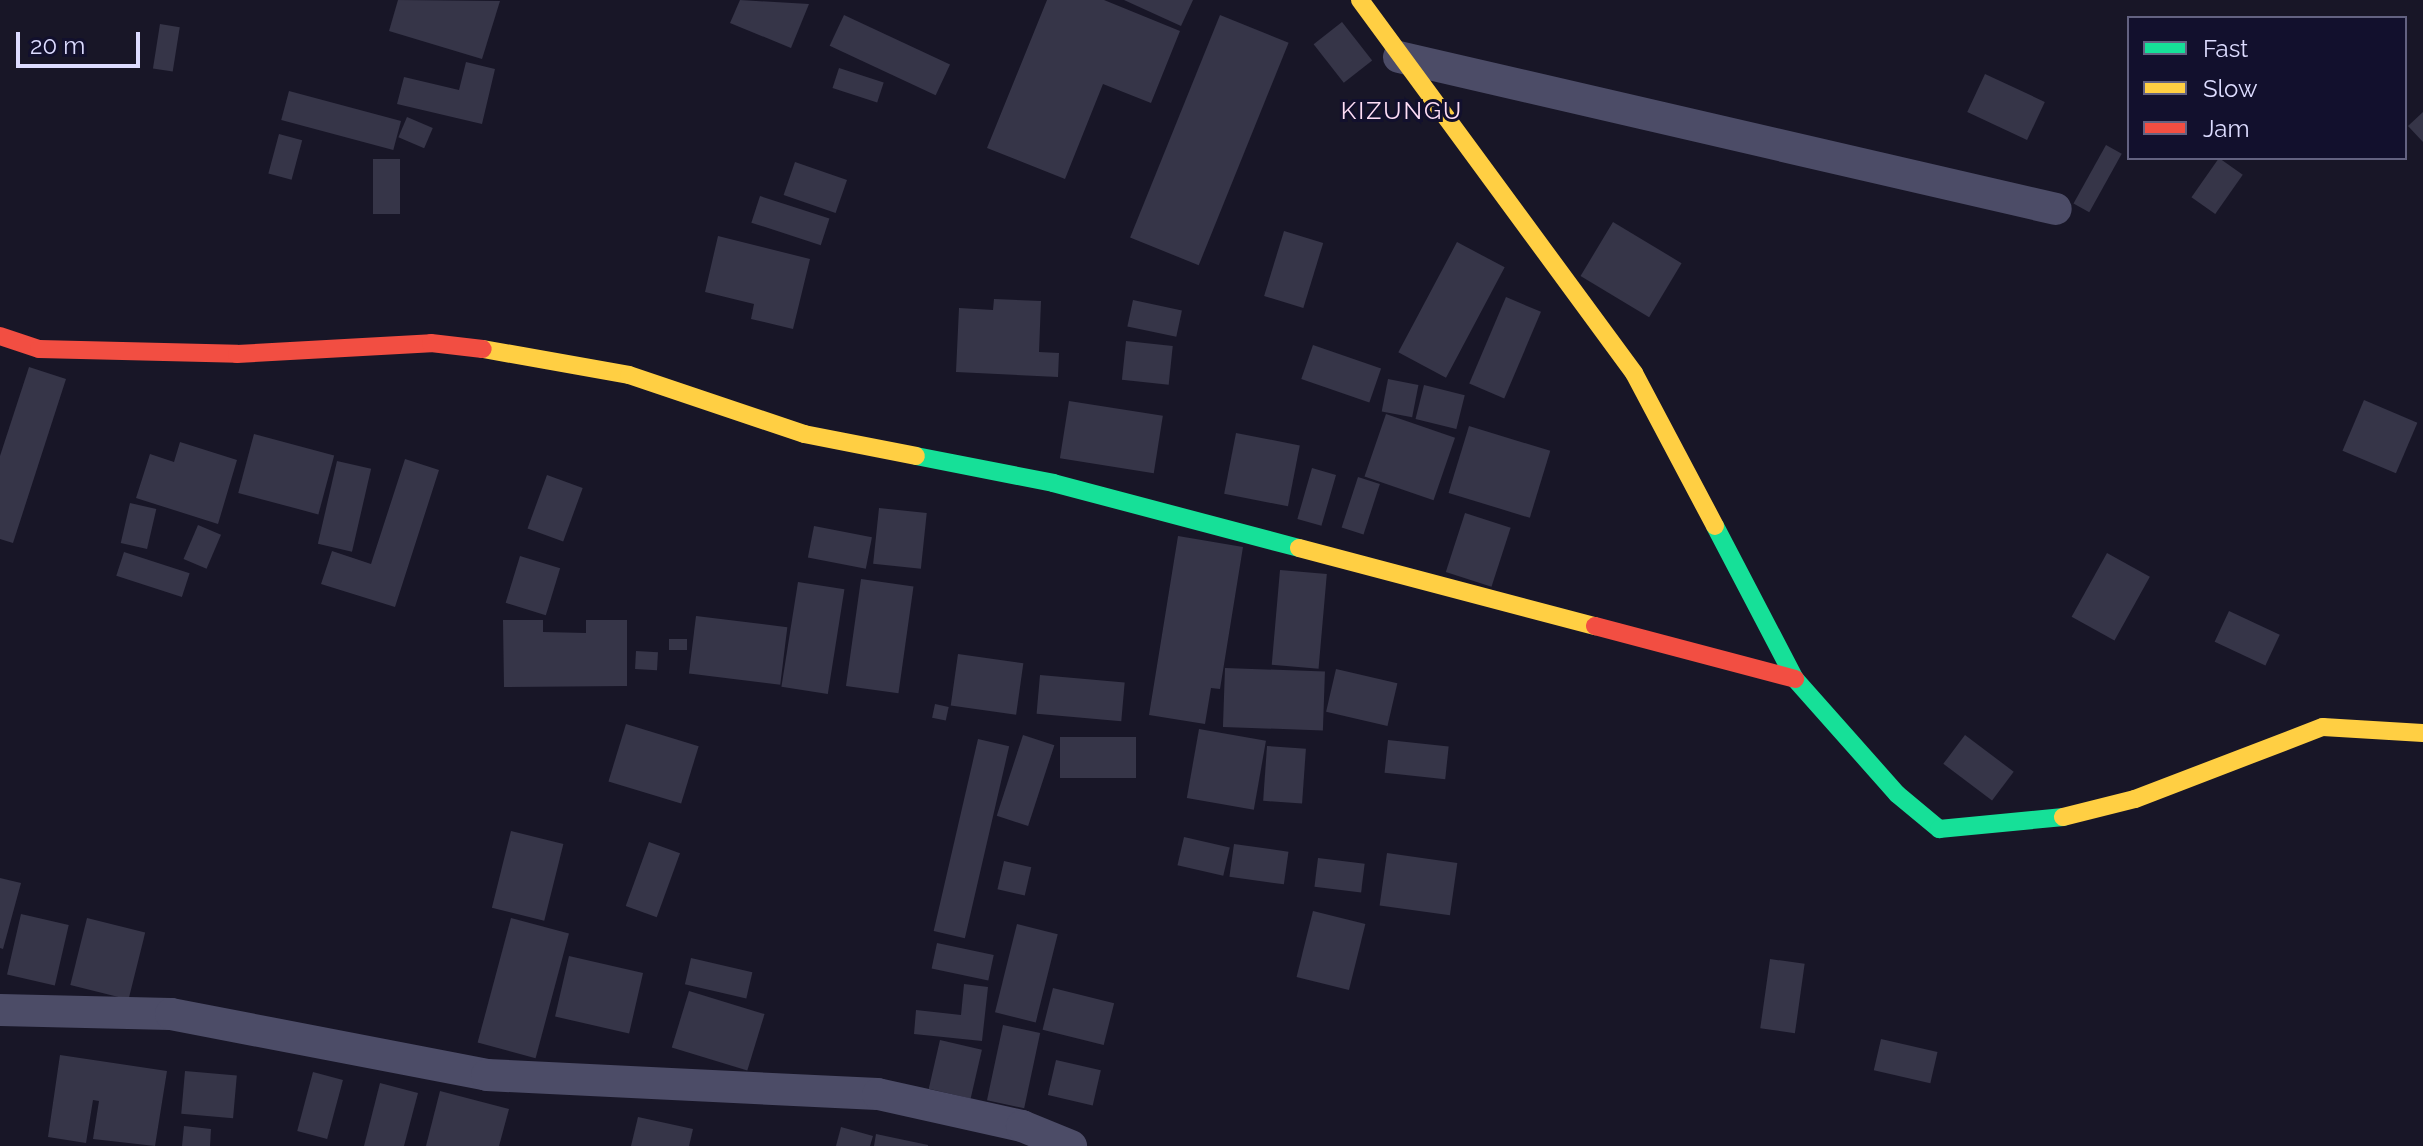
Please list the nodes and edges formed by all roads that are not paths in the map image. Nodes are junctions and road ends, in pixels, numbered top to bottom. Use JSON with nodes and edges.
{"nodes":[{"id":1,"x":1360,"y":0,"type":"edge"},
{"id":2,"x":1399,"y":57,"type":"junction"},
{"id":3,"x":2056,"y":209,"type":"dead end"},
{"id":4,"x":0,"y":336,"type":"edge"},
{"id":5,"x":1795,"y":679,"type":"junction"},
{"id":6,"x":2423,"y":733,"type":"edge"},
{"id":7,"x":0,"y":1010,"type":"edge"},
{"id":8,"x":1071,"y":1146,"type":"edge"}],
"edges":[{"from":1,"to":2,"type":"street"},
{"from":2,"to":3,"type":"street"},
{"from":2,"to":5,"type":"street"},
{"from":4,"to":5,"type":"street"},
{"from":5,"to":6,"type":"street"},
{"from":7,"to":8,"type":"street"}]}
